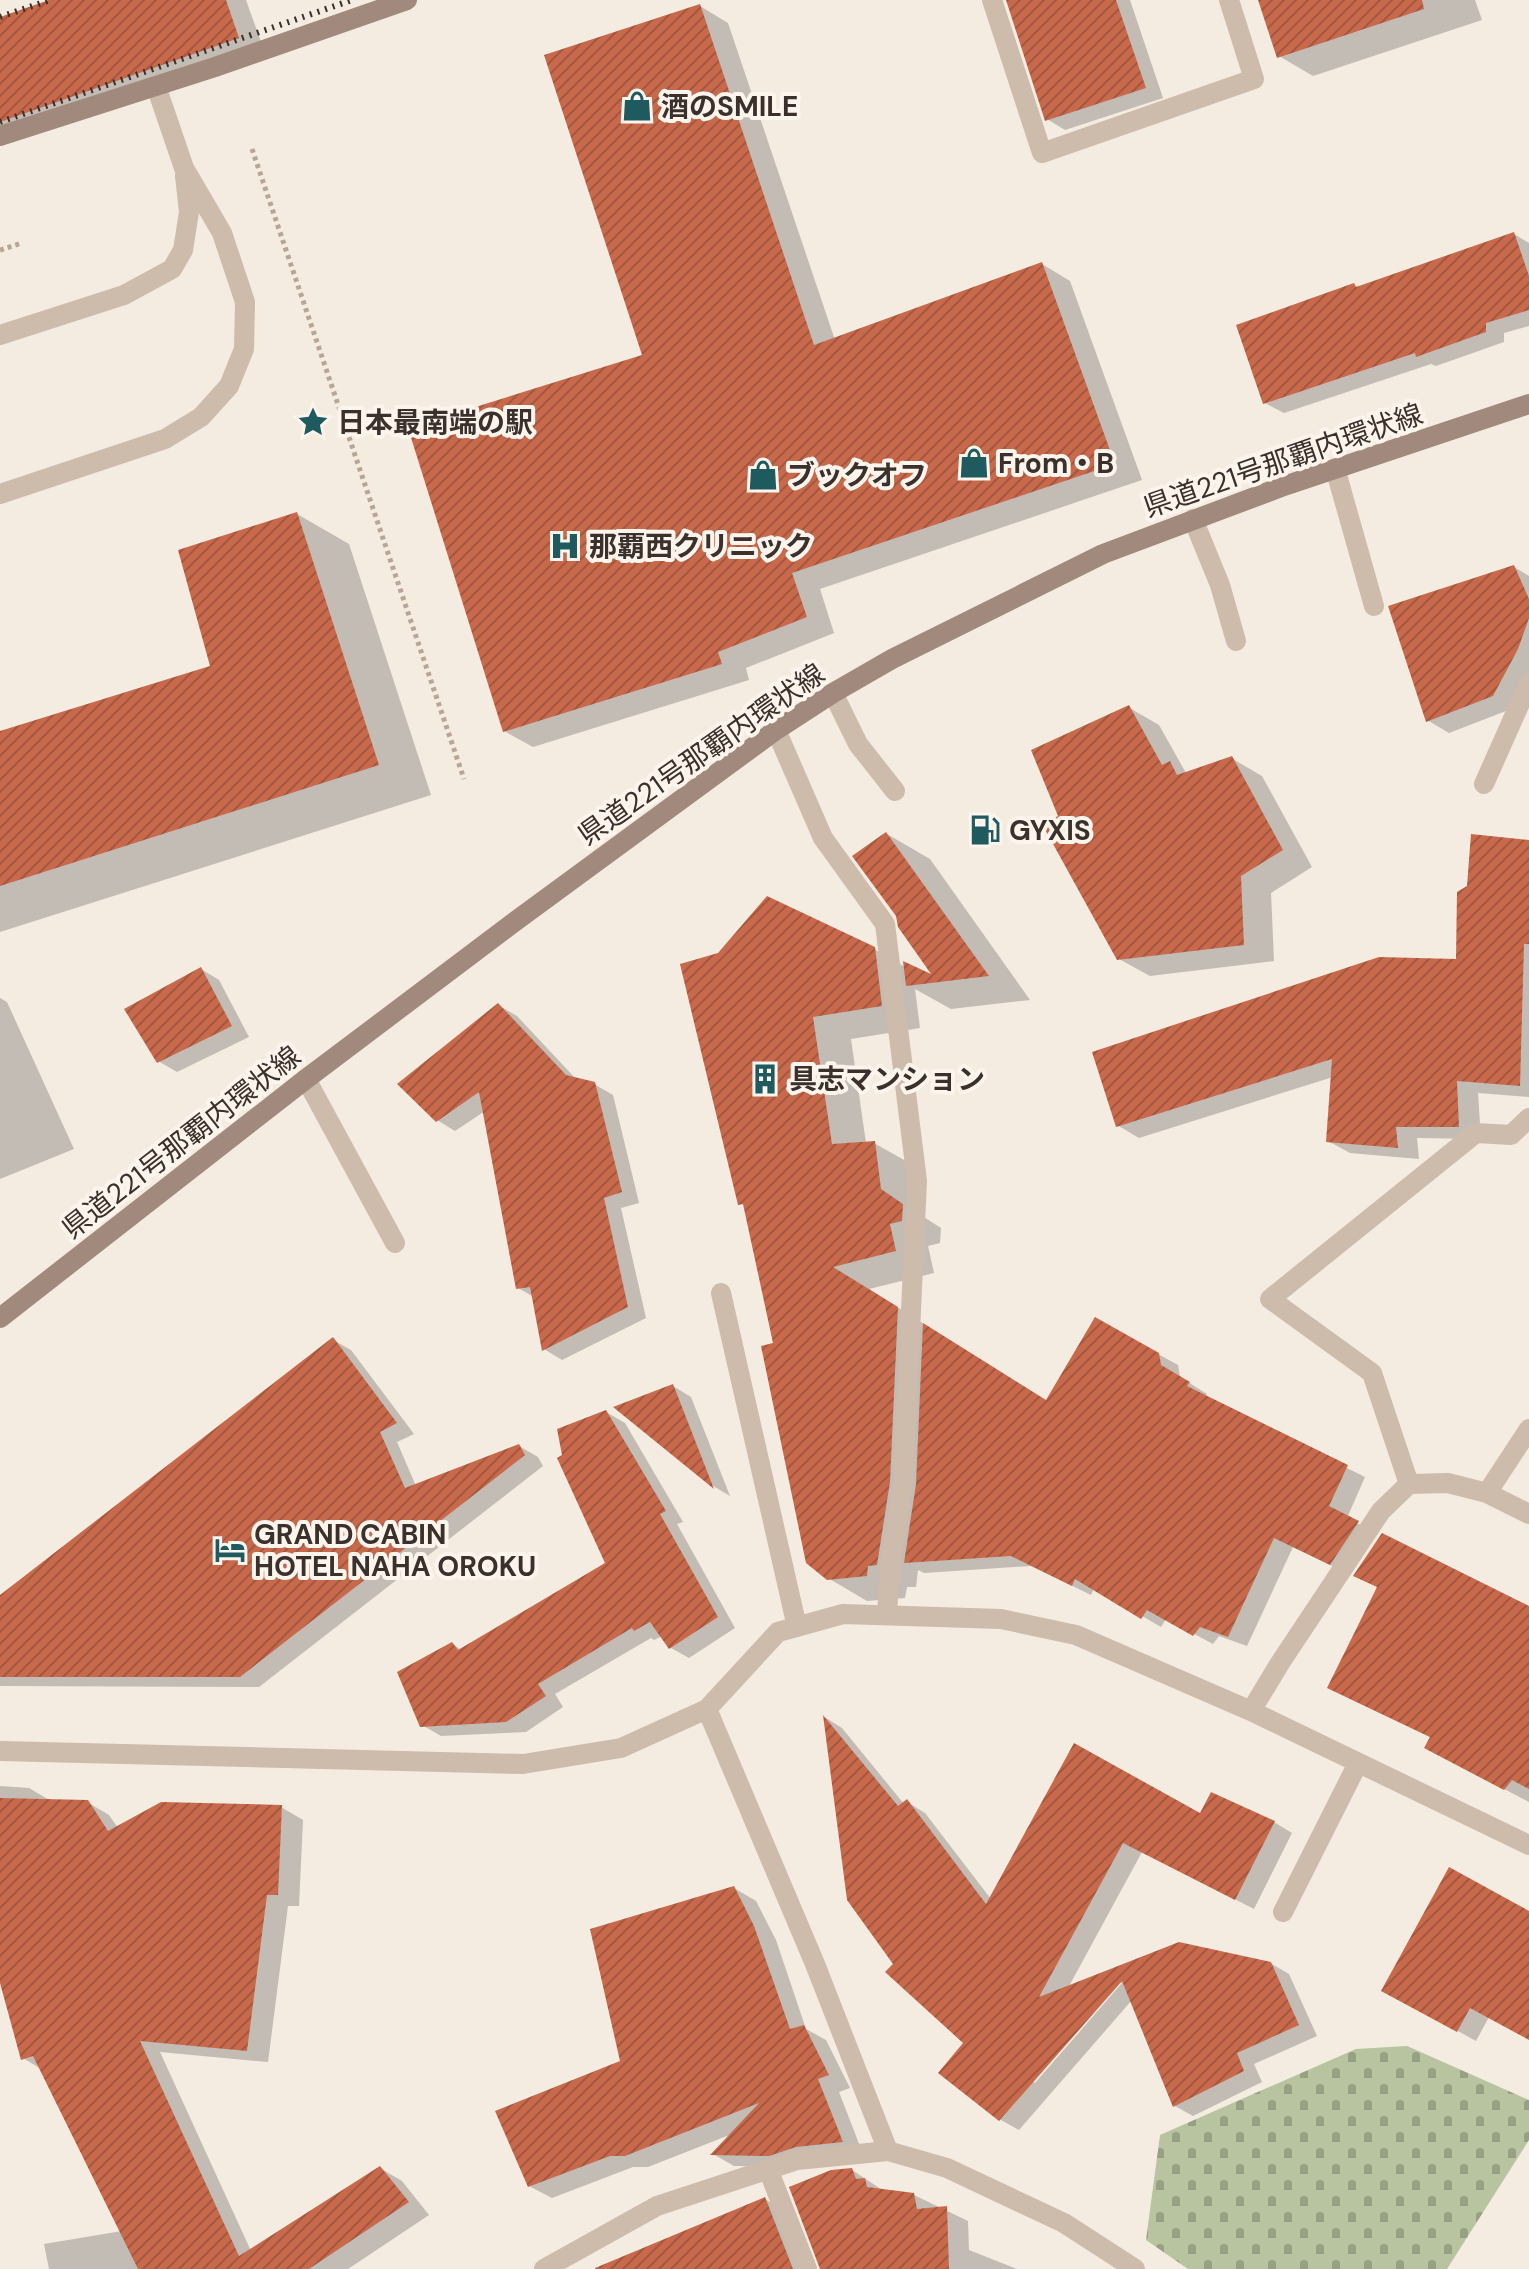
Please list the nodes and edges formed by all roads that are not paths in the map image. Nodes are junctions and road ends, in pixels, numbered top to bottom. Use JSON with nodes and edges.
{"nodes":[{"id":1,"x":407,"y":0,"type":"edge"},
{"id":2,"x":992,"y":0,"type":"edge"},
{"id":3,"x":1229,"y":0,"type":"edge"},
{"id":4,"x":156,"y":86,"type":"junction"},
{"id":5,"x":0,"y":136,"type":"edge"},
{"id":6,"x":184,"y":168,"type":"junction"},
{"id":7,"x":0,"y":335,"type":"edge"},
{"id":8,"x":1529,"y":404,"type":"edge"},
{"id":9,"x":1335,"y":468,"type":"junction"},
{"id":10,"x":0,"y":494,"type":"edge"},
{"id":11,"x":1193,"y":519,"type":"junction"},
{"id":12,"x":1374,"y":606,"type":"dead end"},
{"id":13,"x":1236,"y":641,"type":"dead end"},
{"id":14,"x":1529,"y":683,"type":"edge"},
{"id":15,"x":833,"y":693,"type":"junction"},
{"id":16,"x":776,"y":730,"type":"junction"},
{"id":17,"x":1484,"y":784,"type":"dead end"},
{"id":18,"x":895,"y":791,"type":"dead end"},
{"id":19,"x":306,"y":1079,"type":"junction"},
{"id":20,"x":1529,"y":1118,"type":"edge"},
{"id":21,"x":395,"y":1243,"type":"dead end"},
{"id":22,"x":721,"y":1293,"type":"dead end"},
{"id":23,"x":0,"y":1318,"type":"edge"},
{"id":24,"x":1529,"y":1429,"type":"edge"},
{"id":25,"x":1409,"y":1484,"type":"junction"},
{"id":26,"x":1487,"y":1493,"type":"junction"},
{"id":27,"x":1529,"y":1514,"type":"edge"},
{"id":28,"x":887,"y":1615,"type":"junction"},
{"id":29,"x":797,"y":1627,"type":"junction"},
{"id":30,"x":707,"y":1709,"type":"junction"},
{"id":31,"x":1251,"y":1711,"type":"junction"},
{"id":32,"x":0,"y":1751,"type":"edge"},
{"id":33,"x":1358,"y":1763,"type":"junction"},
{"id":34,"x":1529,"y":1845,"type":"edge"},
{"id":35,"x":1283,"y":1912,"type":"dead end"},
{"id":36,"x":888,"y":2151,"type":"junction"},
{"id":37,"x":768,"y":2169,"type":"junction"},
{"id":38,"x":544,"y":2269,"type":"edge"},
{"id":39,"x":807,"y":2269,"type":"edge"},
{"id":40,"x":1135,"y":2269,"type":"edge"}],
"edges":[{"from":1,"to":4,"type":"main road"},
{"from":2,"to":3,"type":"street"},
{"from":4,"to":5,"type":"main road"},
{"from":4,"to":6,"type":"street"},
{"from":6,"to":7,"type":"street"},
{"from":6,"to":10,"type":"street"},
{"from":8,"to":9,"type":"main road","name":"県道221号那覇内環状線"},
{"from":9,"to":11,"type":"main road","name":"県道221号那覇内環状線"},
{"from":9,"to":12,"type":"street"},
{"from":11,"to":13,"type":"street"},
{"from":11,"to":15,"type":"main road","name":"県道221号那覇内環状線"},
{"from":14,"to":17,"type":"street"},
{"from":15,"to":16,"type":"main road","name":"県道221号那覇内環状線"},
{"from":15,"to":18,"type":"street"},
{"from":16,"to":19,"type":"main road","name":"県道221号那覇内環状線"},
{"from":16,"to":28,"type":"street"},
{"from":19,"to":21,"type":"street"},
{"from":19,"to":23,"type":"main road","name":"県道221号那覇内環状線"},
{"from":20,"to":25,"type":"street"},
{"from":22,"to":29,"type":"street"},
{"from":24,"to":26,"type":"street"},
{"from":25,"to":26,"type":"street"},
{"from":25,"to":31,"type":"street"},
{"from":26,"to":27,"type":"street"},
{"from":28,"to":29,"type":"street"},
{"from":28,"to":31,"type":"street"},
{"from":29,"to":30,"type":"street"},
{"from":30,"to":32,"type":"street"},
{"from":30,"to":36,"type":"street"},
{"from":31,"to":33,"type":"street"},
{"from":33,"to":34,"type":"street"},
{"from":33,"to":35,"type":"street"},
{"from":36,"to":37,"type":"street"},
{"from":36,"to":40,"type":"street"},
{"from":37,"to":38,"type":"street"},
{"from":37,"to":39,"type":"street"}]}
